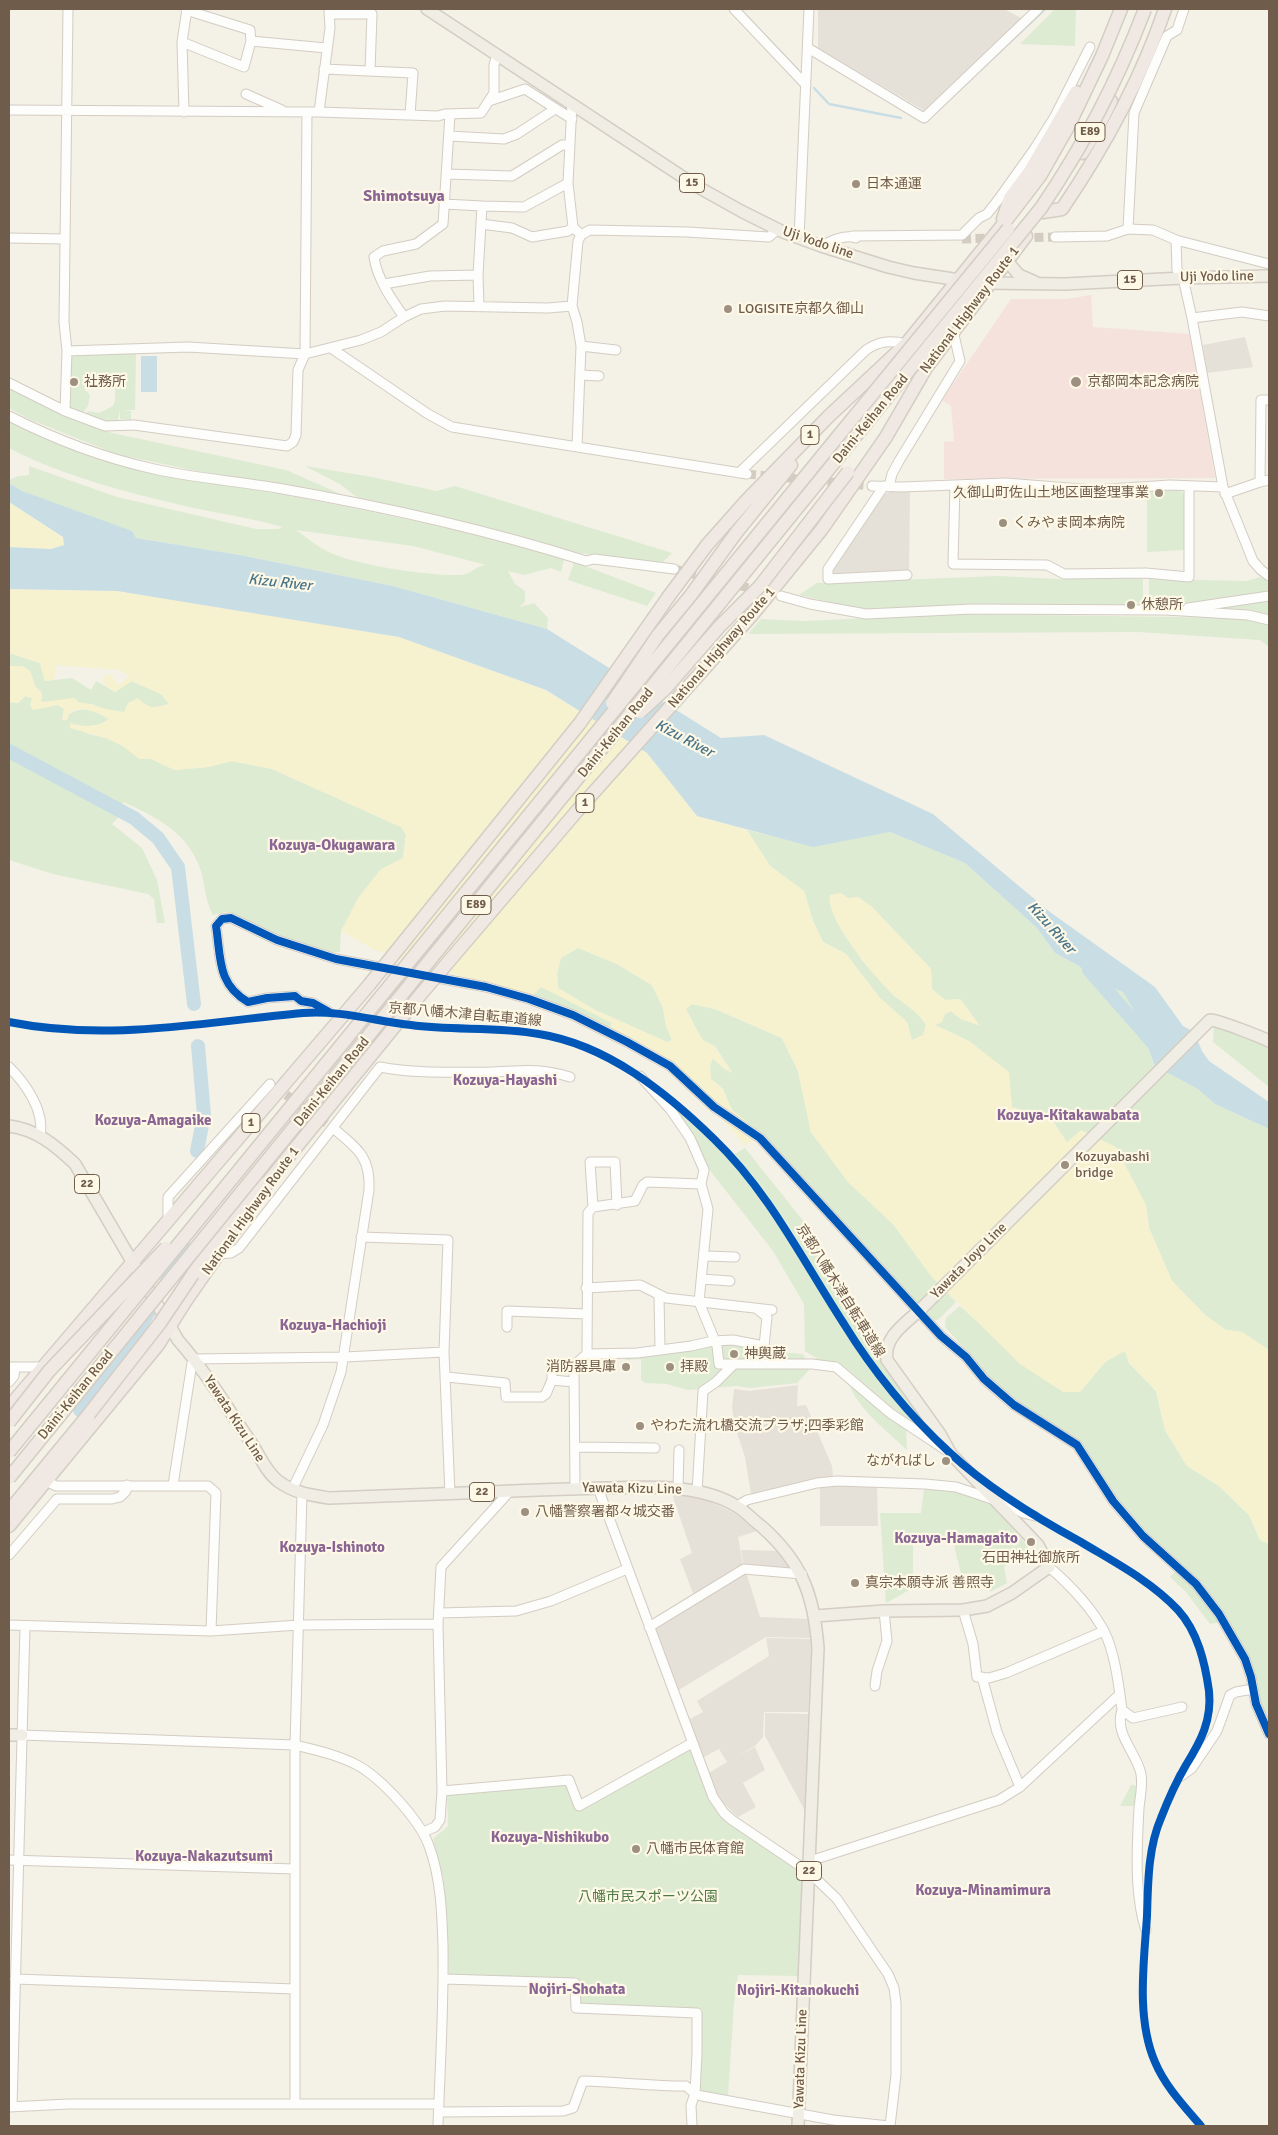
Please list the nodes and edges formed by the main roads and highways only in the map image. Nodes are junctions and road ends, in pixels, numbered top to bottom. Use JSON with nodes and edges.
{"nodes":[{"id":1,"x":427,"y":9,"type":"edge"},
{"id":2,"x":1112,"y":9,"type":"edge"},
{"id":3,"x":1121,"y":9,"type":"edge"},
{"id":4,"x":1128,"y":9,"type":"edge"},
{"id":5,"x":1144,"y":9,"type":"edge"},
{"id":6,"x":1150,"y":9,"type":"edge"},
{"id":7,"x":1165,"y":9,"type":"edge"},
{"id":8,"x":1043,"y":212,"type":"junction"},
{"id":9,"x":1001,"y":227,"type":"junction"},
{"id":10,"x":1007,"y":261,"type":"junction"},
{"id":11,"x":1269,"y":276,"type":"edge"},
{"id":12,"x":957,"y":280,"type":"junction"},
{"id":13,"x":991,"y":283,"type":"junction"},
{"id":14,"x":1037,"y":284,"type":"junction"},
{"id":15,"x":830,"y":416,"type":"junction"},
{"id":16,"x":886,"y":437,"type":"junction"},
{"id":17,"x":596,"y":731,"type":"junction"},
{"id":18,"x":611,"y":739,"type":"junction"},
{"id":19,"x":1269,"y":1042,"type":"edge"},
{"id":20,"x":289,"y":1108,"type":"junction"},
{"id":21,"x":9,"y":1126,"type":"edge"},
{"id":22,"x":292,"y":1130,"type":"junction"},
{"id":23,"x":135,"y":1267,"type":"junction"},
{"id":24,"x":168,"y":1323,"type":"junction"},
{"id":25,"x":9,"y":1407,"type":"edge"},
{"id":26,"x":9,"y":1422,"type":"edge"},
{"id":27,"x":9,"y":1452,"type":"edge"},
{"id":28,"x":9,"y":1478,"type":"edge"},
{"id":29,"x":9,"y":1511,"type":"edge"},
{"id":30,"x":9,"y":1526,"type":"edge"},
{"id":31,"x":815,"y":1616,"type":"junction"},
{"id":32,"x":9,"y":1735,"type":"edge"},
{"id":33,"x":22,"y":1735,"type":"road end"},
{"id":34,"x":798,"y":2126,"type":"edge"}],
"edges":[{"from":1,"to":12,"type":"main road","name":"Uji Yodo line","number":"15"},
{"from":2,"to":9,"type":"highway"},
{"from":3,"to":9,"type":"highway","name":"National Highway Route 1","number":"1"},
{"from":4,"to":17,"type":"highway","name":"Daini-Keihan Road","number":"E89","bridge":true},
{"from":5,"to":18,"type":"highway","name":"Daini-Keihan Road","number":"E89","bridge":true},
{"from":6,"to":8,"type":"highway","name":"National Highway Route 1","number":"1"},
{"from":7,"to":8,"type":"highway"},
{"from":8,"to":10,"type":"highway","name":"National Highway Route 1","number":"1"},
{"from":9,"to":12,"type":"highway","name":"National Highway Route 1","number":"1"},
{"from":10,"to":13,"type":"highway","name":"National Highway Route 1","number":"1"},
{"from":10,"to":14,"type":"main road"},
{"from":11,"to":14,"type":"main road","name":"Uji Yodo line","number":"15"},
{"from":12,"to":13,"type":"main road","name":"Uji Yodo line","number":"15"},
{"from":12,"to":15,"type":"highway","name":"National Highway Route 1","number":"1"},
{"from":13,"to":14,"type":"main road","name":"Uji Yodo line","number":"15"},
{"from":13,"to":16,"type":"highway","name":"National Highway Route 1","number":"1"},
{"from":15,"to":17,"type":"highway","bridge":true},
{"from":15,"to":23,"type":"highway","name":"National Highway Route 1","number":"1","bridge":true},
{"from":16,"to":18,"type":"highway","bridge":true},
{"from":16,"to":24,"type":"highway","name":"National Highway Route 1","number":"1","bridge":true},
{"from":17,"to":20,"type":"highway","name":"Daini-Keihan Road","number":"E89","bridge":true},
{"from":18,"to":22,"type":"highway","name":"Daini-Keihan Road","number":"E89","bridge":true},
{"from":19,"to":31,"type":"main road","name":"Yawata Joyo Line"},
{"from":20,"to":26,"type":"highway","bridge":true},
{"from":20,"to":27,"type":"highway","name":"Daini-Keihan Road","number":"E89","bridge":true},
{"from":21,"to":23,"type":"main road","name":"Yawata Kizu Line","number":"22"},
{"from":22,"to":28,"type":"highway","name":"Daini-Keihan Road","number":"E89","bridge":true},
{"from":22,"to":29,"type":"highway","bridge":true},
{"from":23,"to":24,"type":"main road","name":"Yawata Kizu Line","number":"22","bridge":true},
{"from":23,"to":25,"type":"highway","name":"National Highway Route 1","number":"1"},
{"from":24,"to":30,"type":"highway","name":"National Highway Route 1","number":"1"},
{"from":24,"to":31,"type":"main road","name":"Yawata Kizu Line","number":"22"},
{"from":31,"to":34,"type":"main road","name":"Yawata Kizu Line","number":"22"},
{"from":32,"to":33,"type":"main road"}]}
